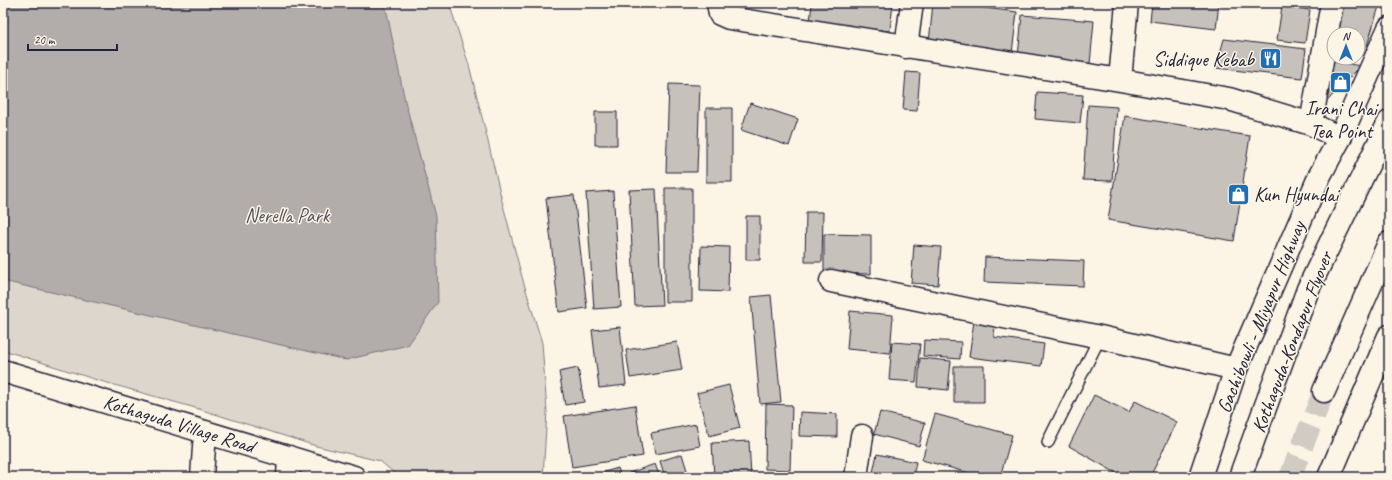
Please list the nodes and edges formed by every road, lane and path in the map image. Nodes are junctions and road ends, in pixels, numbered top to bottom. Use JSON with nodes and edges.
{"nodes":[{"id":1,"x":718,"y":3,"type":"edge"},
{"id":2,"x":912,"y":3,"type":"edge"},
{"id":3,"x":1127,"y":3,"type":"edge"},
{"id":4,"x":1332,"y":3,"type":"edge"},
{"id":5,"x":1389,"y":28,"type":"edge"},
{"id":6,"x":906,"y":47,"type":"junction"},
{"id":7,"x":1120,"y":80,"type":"junction"},
{"id":8,"x":1389,"y":122,"type":"edge"},
{"id":9,"x":1310,"y":124,"type":"junction"},
{"id":10,"x":1340,"y":138,"type":"junction"},
{"id":11,"x":1389,"y":243,"type":"edge"},
{"id":12,"x":831,"y":281,"type":"dead end"},
{"id":13,"x":1389,"y":336,"type":"edge"},
{"id":14,"x":1100,"y":337,"type":"junction"},
{"id":15,"x":1236,"y":369,"type":"junction"},
{"id":16,"x":3,"y":371,"type":"edge"},
{"id":17,"x":1324,"y":391,"type":"tunnel mouth"},
{"id":18,"x":205,"y":432,"type":"junction"},
{"id":19,"x":862,"y":436,"type":"dead end"},
{"id":20,"x":1048,"y":442,"type":"dead end"},
{"id":21,"x":288,"y":467,"type":"edge"},
{"id":22,"x":202,"y":477,"type":"edge"},
{"id":23,"x":354,"y":477,"type":"edge"},
{"id":24,"x":856,"y":477,"type":"edge"},
{"id":25,"x":1200,"y":477,"type":"edge"},
{"id":26,"x":1240,"y":477,"type":"edge"},
{"id":27,"x":1329,"y":477,"type":"edge"}],
"edges":[{"from":1,"to":6,"type":"street"},
{"from":2,"to":6,"type":"street"},
{"from":3,"to":7,"type":"street"},
{"from":4,"to":9,"type":"street"},
{"from":5,"to":10,"type":"street","name":"Gachibowli - Miyapur Highway"},
{"from":6,"to":7,"type":"street"},
{"from":7,"to":9,"type":"street"},
{"from":8,"to":26,"type":"street","name":"Kothaguda-Kondapur Flyover"},
{"from":9,"to":10,"type":"street"},
{"from":10,"to":15,"type":"street","name":"Gachibowli - Miyapur Highway"},
{"from":11,"to":17,"type":"street"},
{"from":12,"to":14,"type":"street"},
{"from":13,"to":27,"type":"street"},
{"from":14,"to":15,"type":"street"},
{"from":14,"to":20,"type":"lane"},
{"from":15,"to":25,"type":"street","name":"Gachibowli - Miyapur Highway"},
{"from":16,"to":18,"type":"street","name":"Kothaguda Village Road"},
{"from":18,"to":21,"type":"street","name":"Kothaguda Village Road"},
{"from":18,"to":22,"type":"street"},
{"from":19,"to":24,"type":"street"},
{"from":21,"to":23,"type":"street","name":"Kothaguda Village Road"}]}
